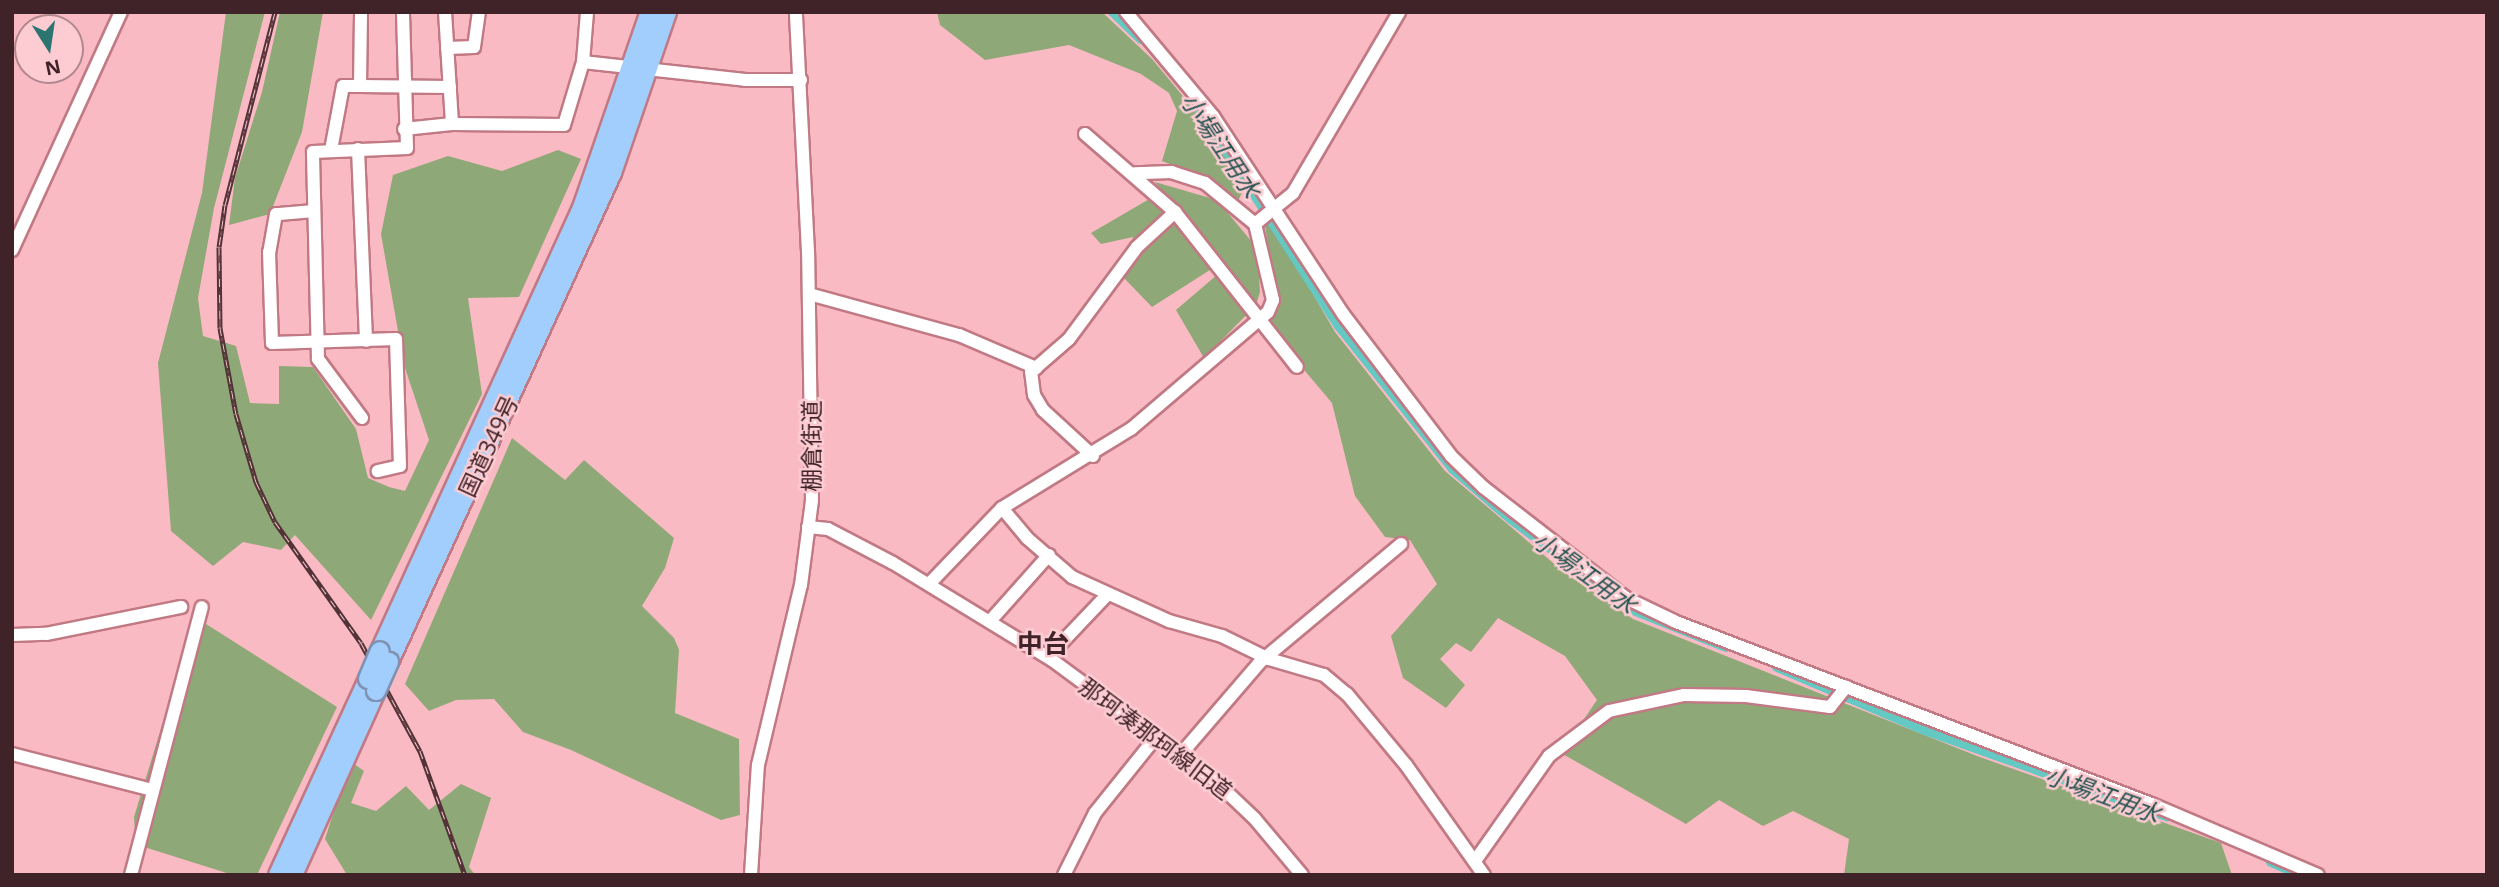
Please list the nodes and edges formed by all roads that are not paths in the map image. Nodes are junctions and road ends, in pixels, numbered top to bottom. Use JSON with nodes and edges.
{"nodes":[{"id":1,"x":121,"y":12,"type":"edge"},
{"id":2,"x":361,"y":12,"type":"edge"},
{"id":3,"x":403,"y":12,"type":"edge"},
{"id":4,"x":445,"y":12,"type":"edge"},
{"id":5,"x":479,"y":12,"type":"edge"},
{"id":6,"x":587,"y":12,"type":"edge"},
{"id":7,"x":650,"y":12,"type":"edge"},
{"id":8,"x":667,"y":12,"type":"edge"},
{"id":9,"x":796,"y":12,"type":"edge"},
{"id":10,"x":1126,"y":12,"type":"edge"},
{"id":11,"x":1399,"y":12,"type":"edge"},
{"id":12,"x":447,"y":48,"type":"junction"},
{"id":13,"x":583,"y":62,"type":"junction"},
{"id":14,"x":642,"y":69,"type":"junction"},
{"id":15,"x":801,"y":80,"type":"junction"},
{"id":16,"x":360,"y":86,"type":"junction"},
{"id":17,"x":403,"y":87,"type":"junction"},
{"id":18,"x":450,"y":87,"type":"junction"},
{"id":19,"x":452,"y":124,"type":"junction"},
{"id":20,"x":404,"y":129,"type":"junction"},
{"id":21,"x":1085,"y":134,"type":"dead end"},
{"id":22,"x":358,"y":149,"type":"junction"},
{"id":23,"x":331,"y":150,"type":"junction"},
{"id":24,"x":1135,"y":173,"type":"junction"},
{"id":25,"x":314,"y":211,"type":"junction"},
{"id":26,"x":1175,"y":212,"type":"junction"},
{"id":27,"x":1265,"y":215,"type":"junction"},
{"id":28,"x":12,"y":250,"type":"edge"},
{"id":29,"x":809,"y":294,"type":"junction"},
{"id":30,"x":1258,"y":319,"type":"junction"},
{"id":31,"x":366,"y":341,"type":"junction"},
{"id":32,"x":316,"y":342,"type":"junction"},
{"id":33,"x":1297,"y":367,"type":"dead end"},
{"id":34,"x":1036,"y":369,"type":"junction"},
{"id":35,"x":362,"y":418,"type":"dead end"},
{"id":36,"x":1093,"y":456,"type":"junction"},
{"id":37,"x":378,"y":471,"type":"dead end"},
{"id":38,"x":1002,"y":508,"type":"junction"},
{"id":39,"x":808,"y":527,"type":"junction"},
{"id":40,"x":1401,"y":544,"type":"dead end"},
{"id":41,"x":1049,"y":555,"type":"junction"},
{"id":42,"x":930,"y":583,"type":"junction"},
{"id":43,"x":1107,"y":594,"type":"junction"},
{"id":44,"x":181,"y":607,"type":"dead end"},
{"id":45,"x":202,"y":607,"type":"dead end"},
{"id":46,"x":991,"y":620,"type":"junction"},
{"id":47,"x":12,"y":635,"type":"edge"},
{"id":48,"x":1048,"y":657,"type":"junction"},
{"id":49,"x":1269,"y":659,"type":"junction"},
{"id":50,"x":372,"y":685,"type":"junction"},
{"id":51,"x":1843,"y":693,"type":"junction"},
{"id":52,"x":1157,"y":736,"type":"junction"},
{"id":53,"x":12,"y":754,"type":"edge"},
{"id":54,"x":1181,"y":754,"type":"junction"},
{"id":55,"x":152,"y":790,"type":"junction"},
{"id":56,"x":1475,"y":861,"type":"junction"},
{"id":57,"x":131,"y":875,"type":"edge"},
{"id":58,"x":278,"y":875,"type":"edge"},
{"id":59,"x":293,"y":875,"type":"edge"},
{"id":60,"x":751,"y":875,"type":"edge"},
{"id":61,"x":1064,"y":875,"type":"edge"},
{"id":62,"x":1302,"y":875,"type":"edge"},
{"id":63,"x":1484,"y":875,"type":"edge"},
{"id":64,"x":2318,"y":875,"type":"edge"}],
"edges":[{"from":1,"to":28,"type":"street"},
{"from":2,"to":16,"type":"street"},
{"from":3,"to":17,"type":"street"},
{"from":4,"to":12,"type":"street"},
{"from":5,"to":12,"type":"street"},
{"from":6,"to":13,"type":"street"},
{"from":7,"to":14,"type":"highway","name":"国道349号"},
{"from":8,"to":14,"type":"highway","name":"国道349号"},
{"from":9,"to":15,"type":"street","name":"棚倉街道"},
{"from":10,"to":27,"type":"street"},
{"from":11,"to":27,"type":"street"},
{"from":12,"to":18,"type":"street"},
{"from":13,"to":14,"type":"street"},
{"from":13,"to":19,"type":"street"},
{"from":14,"to":15,"type":"street"},
{"from":14,"to":50,"type":"highway","name":"国道349号","bridge":true},
{"from":15,"to":29,"type":"street","name":"棚倉街道"},
{"from":16,"to":17,"type":"street"},
{"from":16,"to":23,"type":"street"},
{"from":17,"to":18,"type":"street"},
{"from":17,"to":20,"type":"street"},
{"from":18,"to":19,"type":"street"},
{"from":19,"to":20,"type":"street"},
{"from":20,"to":22,"type":"street"},
{"from":21,"to":24,"type":"street"},
{"from":22,"to":23,"type":"street"},
{"from":22,"to":31,"type":"street"},
{"from":23,"to":25,"type":"street"},
{"from":24,"to":26,"type":"street"},
{"from":24,"to":27,"type":"street"},
{"from":25,"to":32,"type":"street"},
{"from":25,"to":32,"type":"street"},
{"from":26,"to":30,"type":"street"},
{"from":26,"to":34,"type":"street"},
{"from":27,"to":30,"type":"street"},
{"from":27,"to":51,"type":"street"},
{"from":29,"to":34,"type":"street"},
{"from":29,"to":39,"type":"street","name":"棚倉街道"},
{"from":30,"to":33,"type":"street"},
{"from":30,"to":36,"type":"street"},
{"from":31,"to":32,"type":"street"},
{"from":31,"to":37,"type":"street"},
{"from":32,"to":35,"type":"street"},
{"from":34,"to":36,"type":"street"},
{"from":36,"to":38,"type":"street"},
{"from":38,"to":41,"type":"street"},
{"from":38,"to":42,"type":"street"},
{"from":39,"to":42,"type":"street","name":"那珂湊那珂線旧道"},
{"from":39,"to":60,"type":"street","name":"棚倉街道"},
{"from":40,"to":49,"type":"street"},
{"from":41,"to":43,"type":"street"},
{"from":41,"to":46,"type":"street"},
{"from":42,"to":46,"type":"street","name":"那珂湊那珂線旧道"},
{"from":43,"to":48,"type":"street"},
{"from":43,"to":49,"type":"street"},
{"from":44,"to":47,"type":"street"},
{"from":45,"to":55,"type":"street"},
{"from":46,"to":48,"type":"street","name":"那珂湊那珂線旧道"},
{"from":48,"to":52,"type":"street","name":"那珂湊那珂線旧道"},
{"from":49,"to":54,"type":"street"},
{"from":49,"to":56,"type":"street"},
{"from":50,"to":58,"type":"highway","name":"国道349号"},
{"from":50,"to":59,"type":"highway","name":"国道349号"},
{"from":51,"to":56,"type":"street"},
{"from":51,"to":64,"type":"street"},
{"from":52,"to":54,"type":"street","name":"那珂湊那珂線旧道"},
{"from":52,"to":61,"type":"street"},
{"from":53,"to":55,"type":"street"},
{"from":54,"to":62,"type":"street","name":"那珂湊那珂線旧道"},
{"from":55,"to":57,"type":"street"},
{"from":56,"to":63,"type":"street"}]}
